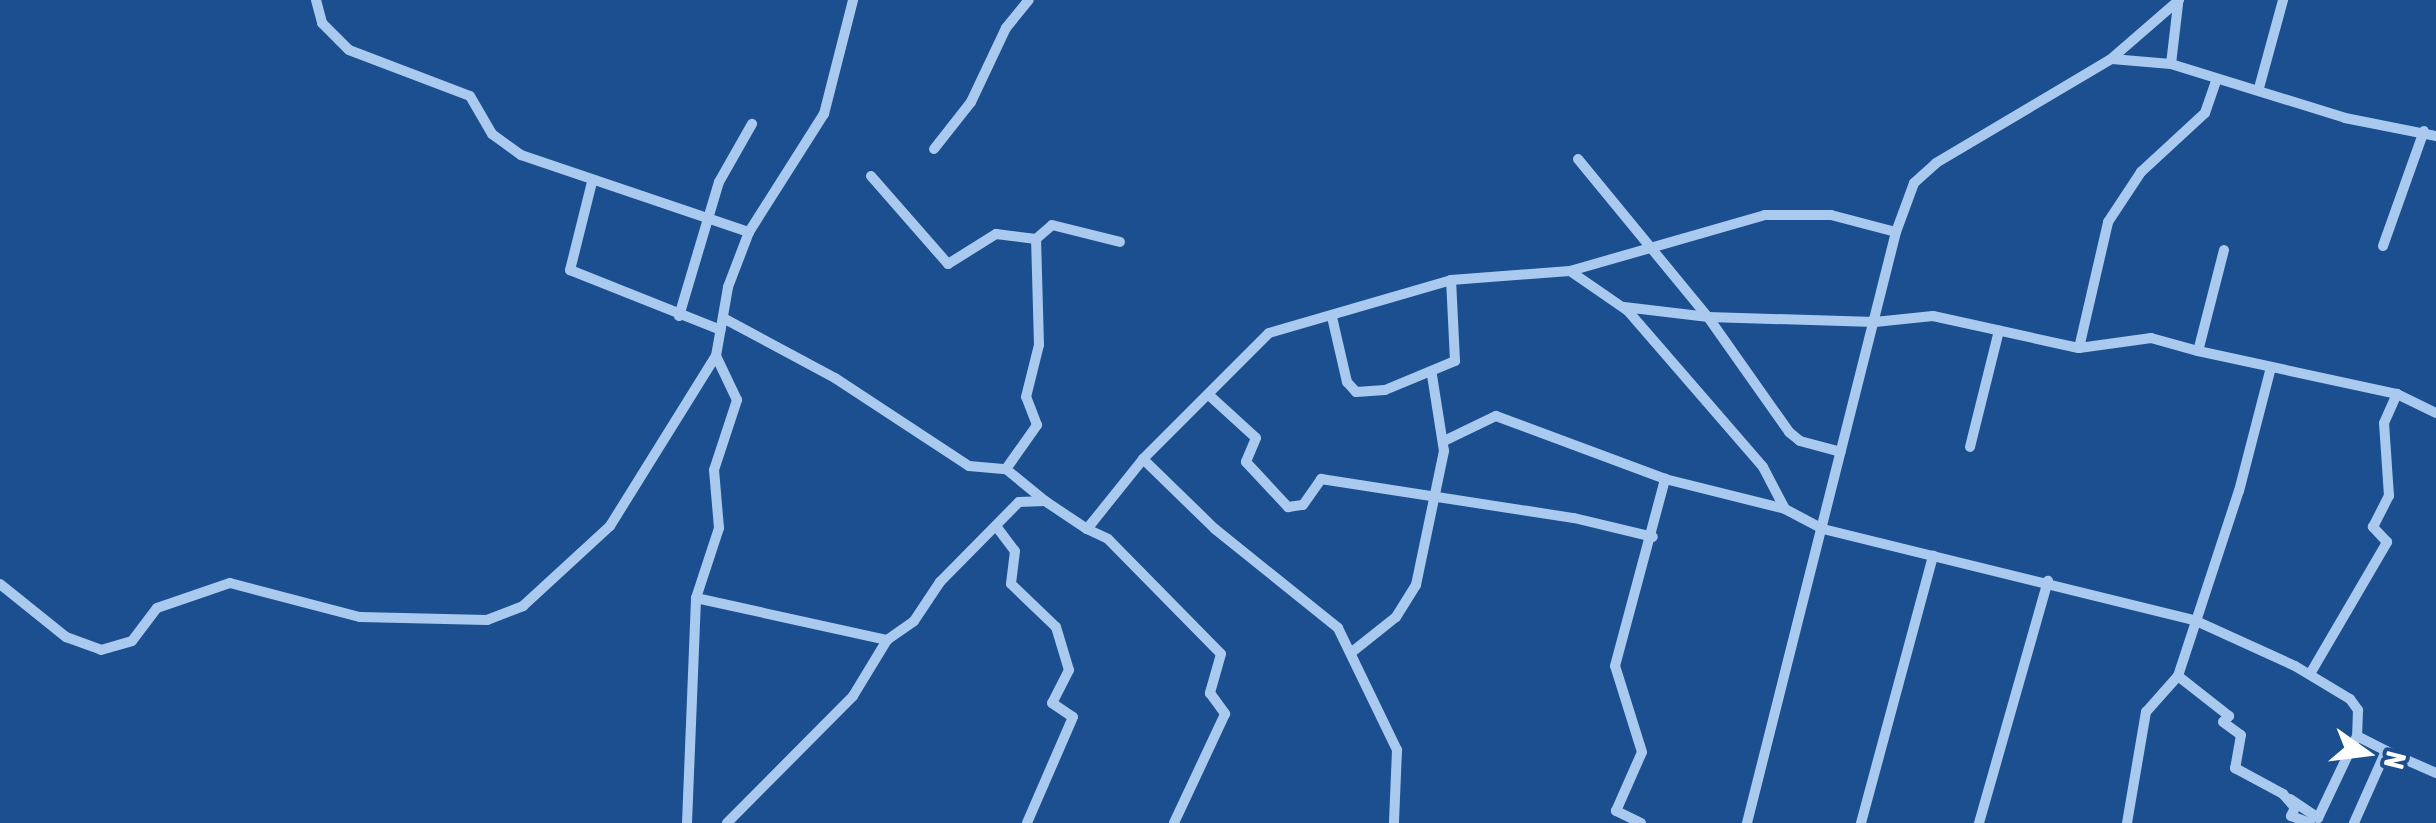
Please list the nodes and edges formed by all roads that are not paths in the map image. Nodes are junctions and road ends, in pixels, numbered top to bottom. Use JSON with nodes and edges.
{"nodes":[{"id":1,"x":316,"y":0,"type":"edge"},
{"id":2,"x":853,"y":0,"type":"edge"},
{"id":3,"x":1029,"y":0,"type":"edge"},
{"id":4,"x":2283,"y":0,"type":"edge"},
{"id":5,"x":2179,"y":2,"type":"edge"},
{"id":6,"x":2110,"y":59,"type":"junction"},
{"id":7,"x":2171,"y":64,"type":"junction"},
{"id":8,"x":2216,"y":81,"type":"junction"},
{"id":9,"x":2259,"y":88,"type":"junction"},
{"id":10,"x":752,"y":124,"type":"dead end"},
{"id":11,"x":2424,"y":131,"type":"junction"},
{"id":12,"x":2436,"y":136,"type":"edge"},
{"id":13,"x":934,"y":149,"type":"dead end"},
{"id":14,"x":1578,"y":159,"type":"dead end"},
{"id":15,"x":871,"y":176,"type":"dead end"},
{"id":16,"x":592,"y":182,"type":"junction"},
{"id":17,"x":708,"y":216,"type":"junction"},
{"id":18,"x":749,"y":232,"type":"junction"},
{"id":19,"x":1896,"y":232,"type":"junction"},
{"id":20,"x":1036,"y":239,"type":"junction"},
{"id":21,"x":1120,"y":242,"type":"dead end"},
{"id":22,"x":2383,"y":246,"type":"dead end"},
{"id":23,"x":1648,"y":250,"type":"junction"},
{"id":24,"x":2224,"y":250,"type":"dead end"},
{"id":25,"x":1570,"y":272,"type":"junction"},
{"id":26,"x":1451,"y":280,"type":"junction"},
{"id":27,"x":1624,"y":307,"type":"junction"},
{"id":28,"x":679,"y":316,"type":"junction"},
{"id":29,"x":1332,"y":316,"type":"junction"},
{"id":30,"x":1708,"y":317,"type":"junction"},
{"id":31,"x":1875,"y":322,"type":"junction"},
{"id":32,"x":723,"y":324,"type":"junction"},
{"id":33,"x":1998,"y":331,"type":"junction"},
{"id":34,"x":2079,"y":348,"type":"junction"},
{"id":35,"x":2198,"y":351,"type":"junction"},
{"id":36,"x":716,"y":356,"type":"junction"},
{"id":37,"x":2270,"y":371,"type":"junction"},
{"id":38,"x":1432,"y":374,"type":"junction"},
{"id":39,"x":2397,"y":394,"type":"junction"},
{"id":40,"x":1210,"y":396,"type":"junction"},
{"id":41,"x":2436,"y":413,"type":"edge"},
{"id":42,"x":1444,"y":441,"type":"junction"},
{"id":43,"x":1970,"y":447,"type":"dead end"},
{"id":44,"x":1841,"y":452,"type":"junction"},
{"id":45,"x":1143,"y":459,"type":"junction"},
{"id":46,"x":1006,"y":470,"type":"junction"},
{"id":47,"x":1665,"y":478,"type":"junction"},
{"id":48,"x":1434,"y":500,"type":"junction"},
{"id":49,"x":1044,"y":501,"type":"junction"},
{"id":50,"x":1785,"y":509,"type":"junction"},
{"id":51,"x":996,"y":526,"type":"junction"},
{"id":52,"x":1087,"y":529,"type":"junction"},
{"id":53,"x":1823,"y":529,"type":"junction"},
{"id":54,"x":1653,"y":537,"type":"junction"},
{"id":55,"x":1932,"y":556,"type":"junction"},
{"id":56,"x":2048,"y":581,"type":"junction"},
{"id":57,"x":0,"y":584,"type":"edge"},
{"id":58,"x":696,"y":598,"type":"junction"},
{"id":59,"x":2194,"y":620,"type":"junction"},
{"id":60,"x":888,"y":640,"type":"junction"},
{"id":61,"x":1352,"y":652,"type":"junction"},
{"id":62,"x":2310,"y":674,"type":"junction"},
{"id":63,"x":2178,"y":676,"type":"junction"},
{"id":64,"x":2357,"y":736,"type":"junction"},
{"id":65,"x":2386,"y":751,"type":"junction"},
{"id":66,"x":2436,"y":773,"type":"edge"},
{"id":67,"x":2283,"y":794,"type":"junction"},
{"id":68,"x":687,"y":823,"type":"edge"},
{"id":69,"x":728,"y":823,"type":"edge"},
{"id":70,"x":1027,"y":823,"type":"edge"},
{"id":71,"x":1174,"y":823,"type":"edge"},
{"id":72,"x":1394,"y":823,"type":"edge"},
{"id":73,"x":1641,"y":823,"type":"edge"},
{"id":74,"x":1747,"y":823,"type":"edge"},
{"id":75,"x":1861,"y":823,"type":"edge"},
{"id":76,"x":1979,"y":823,"type":"edge"},
{"id":77,"x":2127,"y":823,"type":"edge"},
{"id":78,"x":2310,"y":823,"type":"edge"},
{"id":79,"x":2354,"y":823,"type":"edge"}],
"edges":[{"from":1,"to":16,"type":"street"},
{"from":2,"to":18,"type":"street"},
{"from":3,"to":13,"type":"street"},
{"from":4,"to":9,"type":"street"},
{"from":5,"to":6,"type":"street"},
{"from":5,"to":7,"type":"street"},
{"from":6,"to":7,"type":"street"},
{"from":6,"to":19,"type":"street"},
{"from":7,"to":8,"type":"street"},
{"from":8,"to":9,"type":"street"},
{"from":8,"to":34,"type":"street"},
{"from":9,"to":11,"type":"street"},
{"from":10,"to":17,"type":"street"},
{"from":11,"to":12,"type":"street"},
{"from":11,"to":22,"type":"street"},
{"from":14,"to":23,"type":"street"},
{"from":15,"to":20,"type":"street"},
{"from":16,"to":17,"type":"street"},
{"from":16,"to":28,"type":"street"},
{"from":17,"to":18,"type":"street"},
{"from":17,"to":28,"type":"street"},
{"from":18,"to":32,"type":"street"},
{"from":19,"to":23,"type":"street"},
{"from":19,"to":31,"type":"street"},
{"from":20,"to":21,"type":"street"},
{"from":20,"to":46,"type":"street"},
{"from":23,"to":25,"type":"street"},
{"from":23,"to":30,"type":"street"},
{"from":24,"to":35,"type":"street"},
{"from":25,"to":26,"type":"street"},
{"from":25,"to":27,"type":"street"},
{"from":26,"to":29,"type":"street"},
{"from":26,"to":38,"type":"street"},
{"from":27,"to":30,"type":"street"},
{"from":27,"to":50,"type":"street"},
{"from":28,"to":32,"type":"street"},
{"from":29,"to":38,"type":"street"},
{"from":29,"to":40,"type":"street"},
{"from":30,"to":31,"type":"street"},
{"from":30,"to":44,"type":"street"},
{"from":31,"to":33,"type":"street"},
{"from":31,"to":44,"type":"street"},
{"from":32,"to":36,"type":"street"},
{"from":32,"to":46,"type":"street"},
{"from":33,"to":34,"type":"street"},
{"from":33,"to":43,"type":"street"},
{"from":34,"to":35,"type":"street"},
{"from":35,"to":37,"type":"street"},
{"from":36,"to":57,"type":"street"},
{"from":36,"to":58,"type":"street"},
{"from":37,"to":39,"type":"street"},
{"from":37,"to":59,"type":"street"},
{"from":38,"to":42,"type":"street"},
{"from":39,"to":41,"type":"street"},
{"from":39,"to":62,"type":"street"},
{"from":40,"to":45,"type":"street"},
{"from":40,"to":48,"type":"street"},
{"from":42,"to":47,"type":"street"},
{"from":42,"to":48,"type":"street"},
{"from":44,"to":53,"type":"street"},
{"from":45,"to":52,"type":"street"},
{"from":45,"to":61,"type":"street"},
{"from":46,"to":49,"type":"street"},
{"from":47,"to":50,"type":"street"},
{"from":47,"to":54,"type":"street"},
{"from":48,"to":54,"type":"street"},
{"from":48,"to":61,"type":"street"},
{"from":49,"to":51,"type":"street"},
{"from":49,"to":52,"type":"street"},
{"from":50,"to":53,"type":"street"},
{"from":51,"to":60,"type":"street"},
{"from":51,"to":70,"type":"street"},
{"from":52,"to":71,"type":"street"},
{"from":53,"to":55,"type":"street"},
{"from":53,"to":74,"type":"street"},
{"from":54,"to":73,"type":"street"},
{"from":55,"to":56,"type":"street"},
{"from":55,"to":75,"type":"street"},
{"from":56,"to":59,"type":"street"},
{"from":56,"to":76,"type":"street"},
{"from":58,"to":60,"type":"street"},
{"from":58,"to":68,"type":"street"},
{"from":59,"to":62,"type":"street"},
{"from":59,"to":63,"type":"street"},
{"from":60,"to":69,"type":"street"},
{"from":61,"to":72,"type":"street"},
{"from":62,"to":64,"type":"street"},
{"from":63,"to":67,"type":"street"},
{"from":63,"to":77,"type":"street"},
{"from":64,"to":65,"type":"street"},
{"from":64,"to":67,"type":"street"},
{"from":65,"to":66,"type":"street"},
{"from":65,"to":79,"type":"street"},
{"from":67,"to":78,"type":"street"}]}
